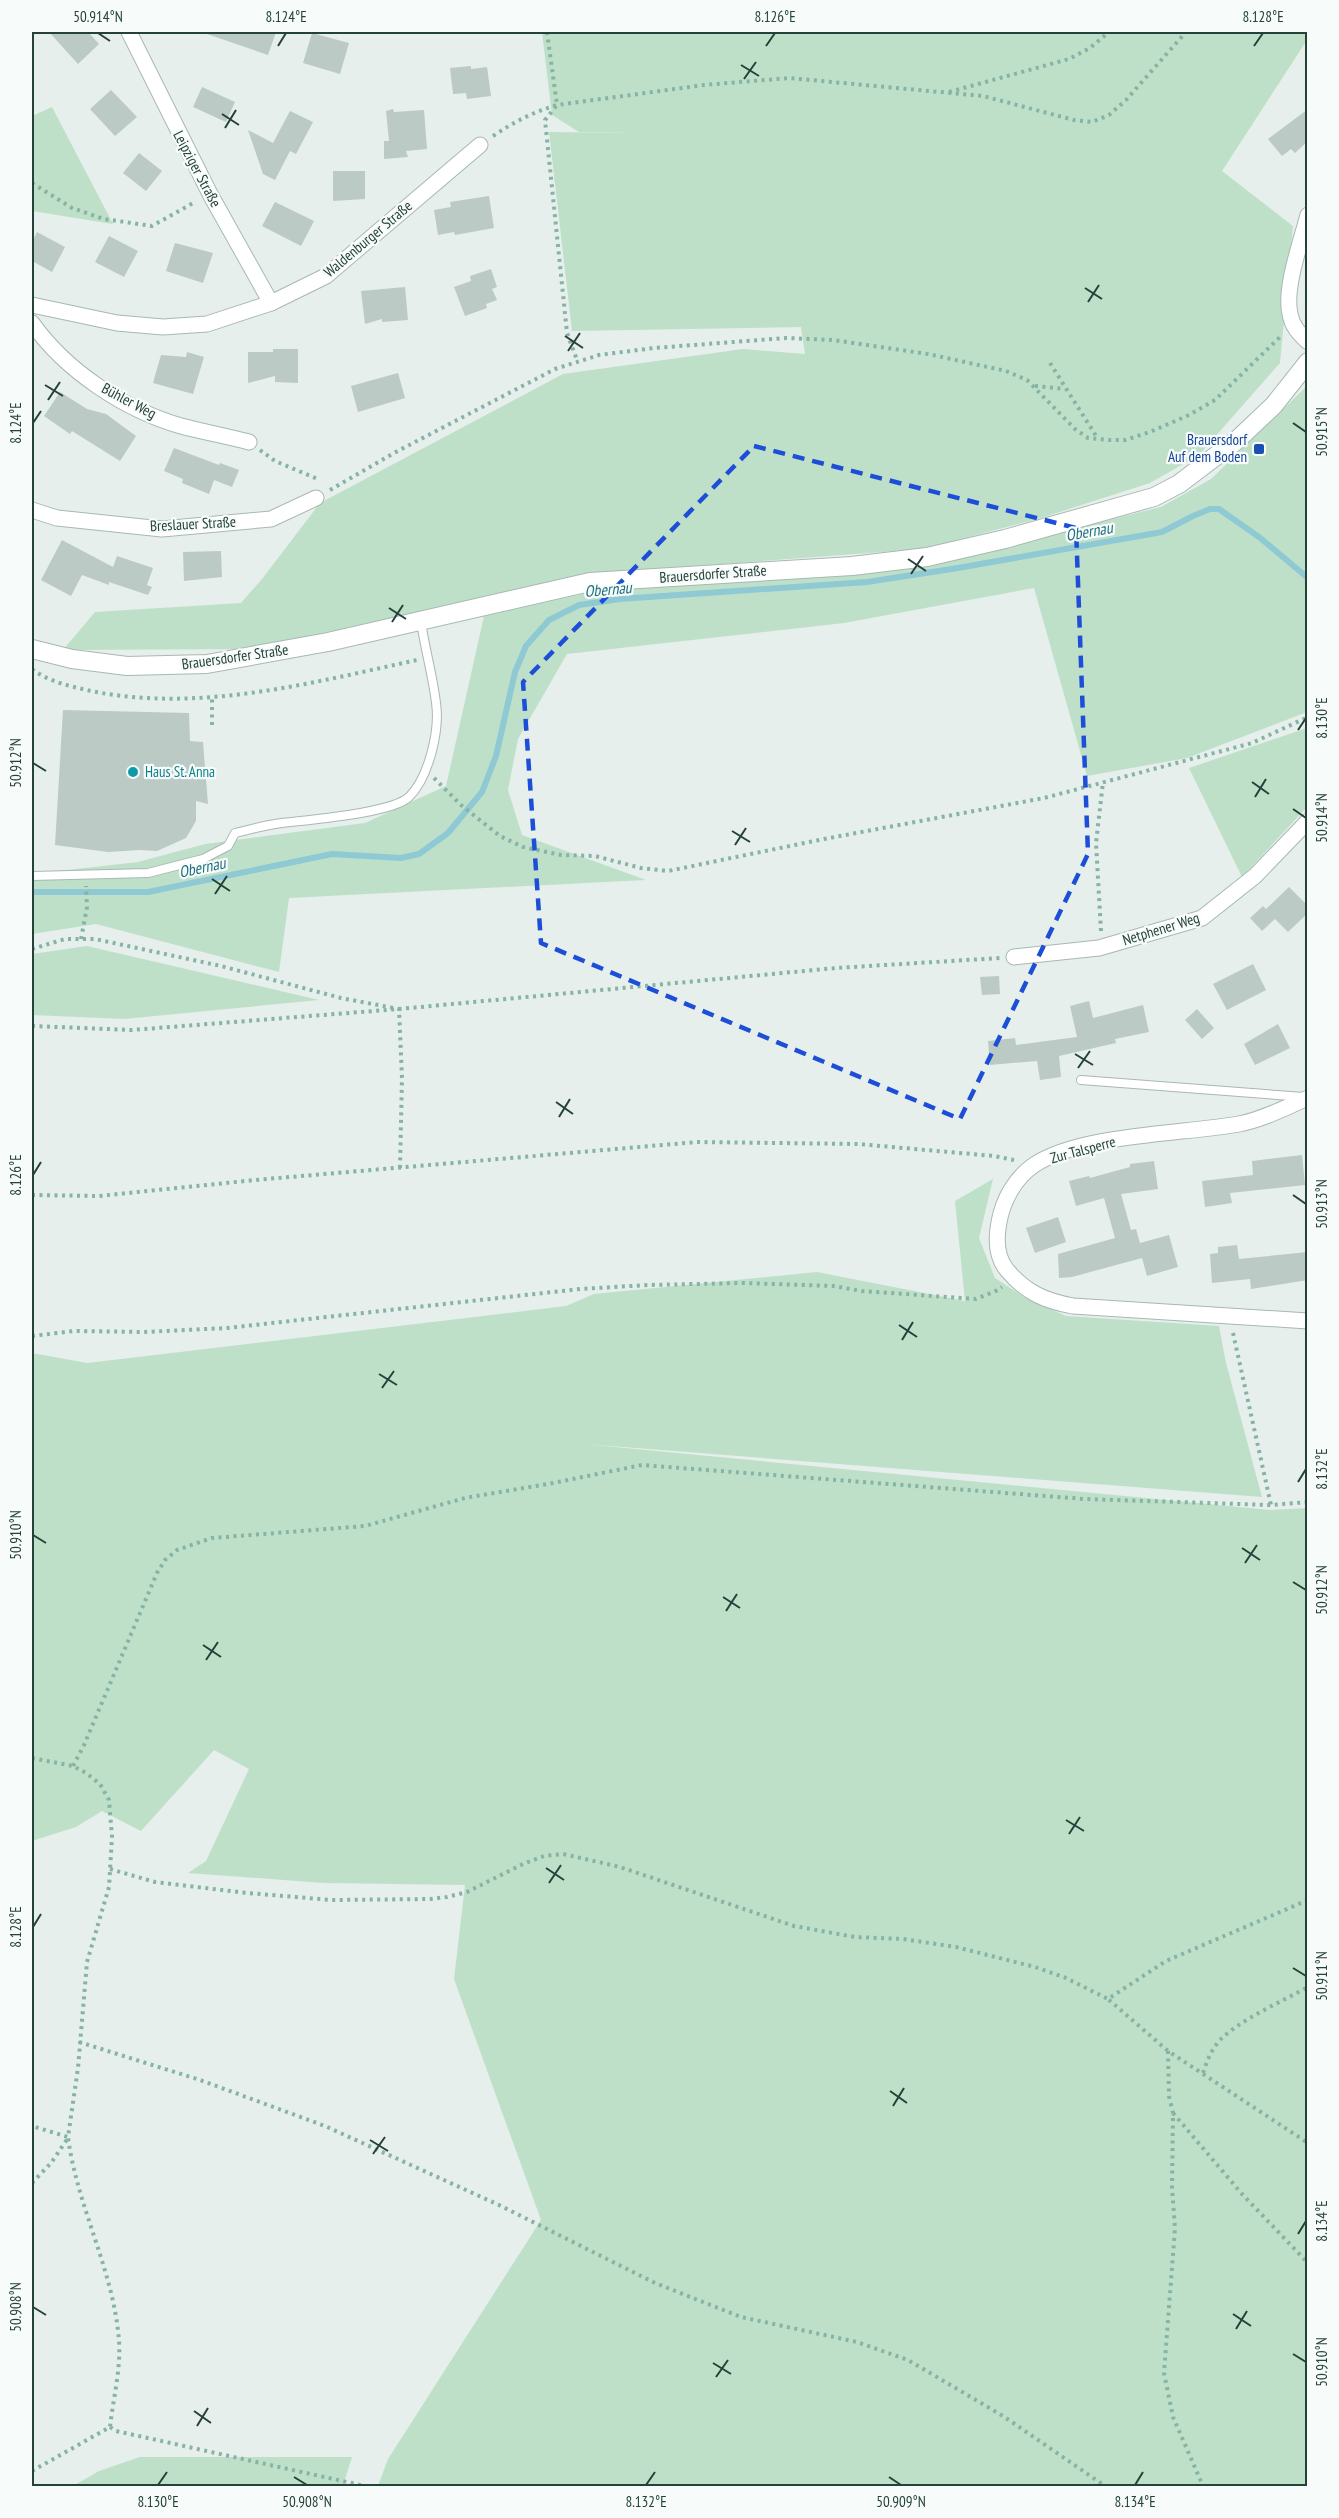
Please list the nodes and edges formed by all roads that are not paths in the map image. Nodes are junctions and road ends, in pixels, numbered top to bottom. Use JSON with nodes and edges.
{"nodes":[{"id":1,"x":129,"y":32,"type":"edge"},
{"id":2,"x":480,"y":145,"type":"road end"},
{"id":3,"x":1308,"y":215,"type":"edge"},
{"id":4,"x":271,"y":303,"type":"junction"},
{"id":5,"x":32,"y":304,"type":"edge"},
{"id":6,"x":32,"y":323,"type":"edge"},
{"id":7,"x":1308,"y":342,"type":"edge"},
{"id":8,"x":1308,"y":363,"type":"edge"},
{"id":9,"x":249,"y":441,"type":"road end"},
{"id":10,"x":316,"y":498,"type":"road end"},
{"id":11,"x":32,"y":510,"type":"edge"},
{"id":12,"x":421,"y":620,"type":"junction"},
{"id":13,"x":32,"y":649,"type":"edge"},
{"id":14,"x":1308,"y":821,"type":"edge"},
{"id":15,"x":32,"y":876,"type":"edge"},
{"id":16,"x":1014,"y":957,"type":"road end"},
{"id":17,"x":1081,"y":1080,"type":"dead end"},
{"id":18,"x":1308,"y":1098,"type":"edge"},
{"id":19,"x":1308,"y":1322,"type":"edge"}],
"edges":[{"from":1,"to":4,"type":"street","name":"Leipziger Straße"},
{"from":2,"to":4,"type":"street","name":"Waldenburger Straße"},
{"from":3,"to":7,"type":"street"},
{"from":4,"to":5,"type":"street","name":"Waldenburger Straße"},
{"from":6,"to":9,"type":"street","name":"Bühler Weg"},
{"from":8,"to":12,"type":"street","name":"Brauersdorfer Straße"},
{"from":10,"to":11,"type":"street","name":"Breslauer Straße"},
{"from":12,"to":13,"type":"street","name":"Brauersdorfer Straße"},
{"from":12,"to":15,"type":"lane"},
{"from":14,"to":16,"type":"street","name":"Netphener Weg"},
{"from":17,"to":18,"type":"lane"},
{"from":18,"to":19,"type":"street","name":"Zur Talsperre"}]}
